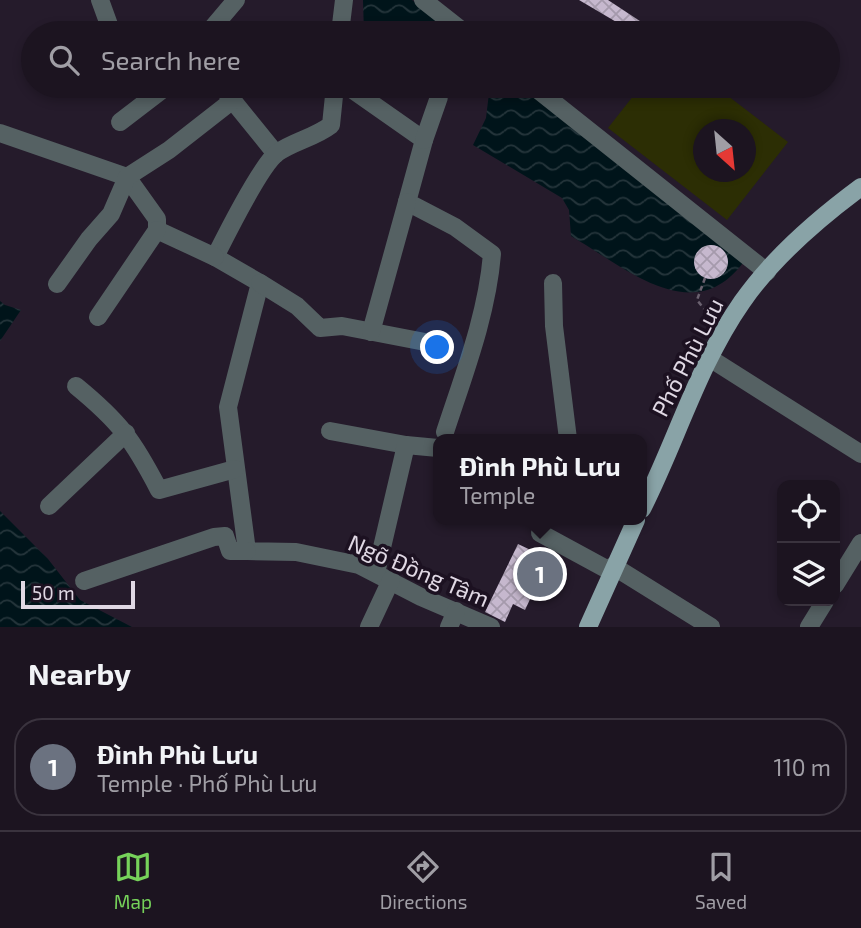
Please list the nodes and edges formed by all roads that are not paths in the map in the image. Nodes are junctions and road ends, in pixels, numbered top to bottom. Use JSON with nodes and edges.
{"nodes":[{"id":1,"x":100,"y":0,"type":"edge"},
{"id":2,"x":236,"y":0,"type":"edge"},
{"id":3,"x":344,"y":0,"type":"edge"},
{"id":4,"x":423,"y":0,"type":"edge"},
{"id":5,"x":107,"y":21,"type":"edge"},
{"id":6,"x":218,"y":21,"type":"edge"},
{"id":7,"x":341,"y":21,"type":"edge"},
{"id":8,"x":450,"y":21,"type":"edge"},
{"id":9,"x":151,"y":98,"type":"edge"},
{"id":10,"x":334,"y":98,"type":"edge"},
{"id":11,"x":364,"y":98,"type":"edge"},
{"id":12,"x":439,"y":98,"type":"edge"},
{"id":13,"x":548,"y":98,"type":"edge"},
{"id":14,"x":233,"y":100,"type":"joint"},
{"id":15,"x":120,"y":122,"type":"dead end"},
{"id":16,"x":0,"y":133,"type":"edge"},
{"id":17,"x":424,"y":140,"type":"junction"},
{"id":18,"x":276,"y":154,"type":"junction"},
{"id":19,"x":127,"y":177,"type":"junction"},
{"id":20,"x":858,"y":193,"type":"edge"},
{"id":21,"x":407,"y":202,"type":"junction"},
{"id":22,"x":157,"y":230,"type":"junction"},
{"id":23,"x":215,"y":257,"type":"junction"},
{"id":24,"x":767,"y":272,"type":"junction"},
{"id":25,"x":260,"y":283,"type":"junction"},
{"id":26,"x":554,"y":283,"type":"dead end"},
{"id":27,"x":57,"y":284,"type":"dead end"},
{"id":28,"x":98,"y":317,"type":"dead end"},
{"id":29,"x":371,"y":332,"type":"junction"},
{"id":30,"x":425,"y":342,"type":"dead end"},
{"id":31,"x":711,"y":359,"type":"junction"},
{"id":32,"x":76,"y":386,"type":"dead end"},
{"id":33,"x":330,"y":431,"type":"dead end"},
{"id":34,"x":126,"y":433,"type":"junction"},
{"id":35,"x":449,"y":434,"type":"edge"},
{"id":36,"x":567,"y":434,"type":"edge"},
{"id":37,"x":433,"y":442,"type":"edge"},
{"id":38,"x":406,"y":445,"type":"junction"},
{"id":39,"x":861,"y":454,"type":"edge"},
{"id":40,"x":235,"y":469,"type":"junction"},
{"id":41,"x":647,"y":496,"type":"edge"},
{"id":42,"x":49,"y":506,"type":"dead end"},
{"id":43,"x":633,"y":525,"type":"edge"},
{"id":44,"x":540,"y":533,"type":"dead end"},
{"id":45,"x":861,"y":543,"type":"edge"},
{"id":46,"x":247,"y":551,"type":"junction"},
{"id":47,"x":612,"y":569,"type":"junction"},
{"id":48,"x":383,"y":577,"type":"junction"},
{"id":49,"x":840,"y":577,"type":"edge"},
{"id":50,"x":84,"y":581,"type":"dead end"},
{"id":51,"x":822,"y":606,"type":"edge"},
{"id":52,"x":452,"y":619,"type":"edge"},
{"id":53,"x":369,"y":627,"type":"edge"},
{"id":54,"x":491,"y":627,"type":"edge"},
{"id":55,"x":588,"y":627,"type":"edge"},
{"id":56,"x":711,"y":627,"type":"edge"},
{"id":57,"x":808,"y":627,"type":"edge"}],
"edges":[{"from":1,"to":5,"type":"street"},
{"from":2,"to":6,"type":"street"},
{"from":3,"to":7,"type":"street"},
{"from":4,"to":8,"type":"street"},
{"from":9,"to":15,"type":"street"},
{"from":10,"to":18,"type":"street"},
{"from":11,"to":17,"type":"street"},
{"from":12,"to":17,"type":"street"},
{"from":13,"to":24,"type":"street"},
{"from":14,"to":18,"type":"street"},
{"from":14,"to":19,"type":"street"},
{"from":16,"to":19,"type":"street"},
{"from":17,"to":21,"type":"street"},
{"from":18,"to":23,"type":"street"},
{"from":19,"to":22,"type":"street"},
{"from":19,"to":27,"type":"street"},
{"from":20,"to":24,"type":"main road","name":"Phố Phù Lưu"},
{"from":21,"to":29,"type":"street"},
{"from":21,"to":35,"type":"street"},
{"from":22,"to":23,"type":"street"},
{"from":22,"to":28,"type":"street"},
{"from":23,"to":25,"type":"street"},
{"from":24,"to":31,"type":"main road","name":"Phố Phù Lưu"},
{"from":25,"to":29,"type":"street"},
{"from":25,"to":40,"type":"street"},
{"from":26,"to":36,"type":"street"},
{"from":29,"to":30,"type":"street"},
{"from":31,"to":39,"type":"street"},
{"from":31,"to":41,"type":"main road","name":"Phố Phù Lưu"},
{"from":32,"to":34,"type":"street"},
{"from":33,"to":38,"type":"street"},
{"from":34,"to":40,"type":"street"},
{"from":34,"to":42,"type":"street"},
{"from":37,"to":38,"type":"street"},
{"from":38,"to":48,"type":"street"},
{"from":40,"to":46,"type":"street"},
{"from":43,"to":47,"type":"main road","name":"Phố Phù Lưu"},
{"from":44,"to":47,"type":"street"},
{"from":45,"to":49,"type":"street"},
{"from":46,"to":48,"type":"street","name":"Ngõ Đồng Tâm"},
{"from":46,"to":50,"type":"street"},
{"from":47,"to":55,"type":"main road","name":"Phố Phù Lưu"},
{"from":47,"to":56,"type":"street"},
{"from":48,"to":52,"type":"street","name":"Ngõ Đồng Tâm"},
{"from":48,"to":53,"type":"street"},
{"from":51,"to":57,"type":"street"},
{"from":52,"to":54,"type":"street","name":"Ngõ Đồng Tâm"}]}
